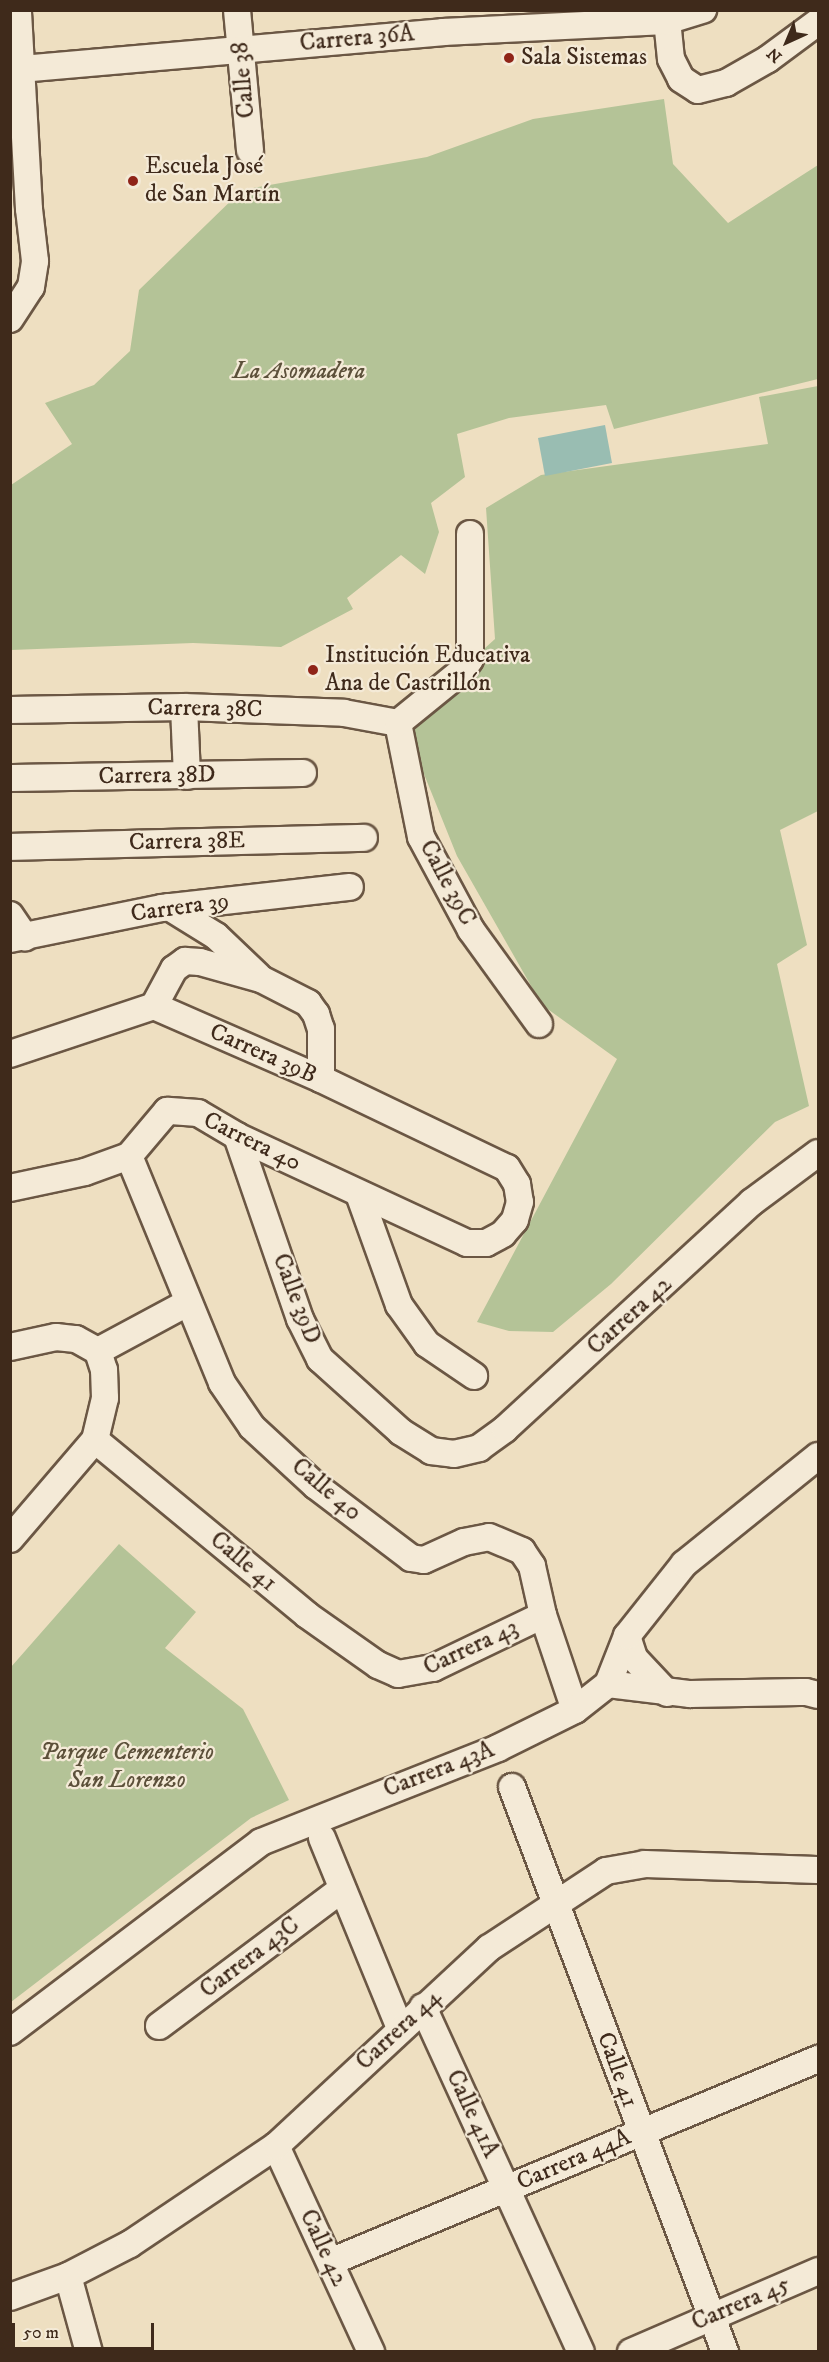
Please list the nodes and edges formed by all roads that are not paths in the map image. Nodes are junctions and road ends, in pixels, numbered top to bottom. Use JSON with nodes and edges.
{"nodes":[{"id":1,"x":18,"y":10,"type":"edge"},
{"id":2,"x":237,"y":10,"type":"edge"},
{"id":3,"x":703,"y":10,"type":"edge"},
{"id":4,"x":666,"y":16,"type":"edge"},
{"id":5,"x":454,"y":21,"type":"edge"},
{"id":6,"x":819,"y":22,"type":"edge"},
{"id":7,"x":241,"y":48,"type":"junction"},
{"id":8,"x":16,"y":70,"type":"edge"},
{"id":9,"x":250,"y":150,"type":"dead end"},
{"id":10,"x":20,"y":179,"type":"edge"},
{"id":11,"x":21,"y":288,"type":"edge"},
{"id":12,"x":10,"y":319,"type":"edge"},
{"id":13,"x":470,"y":534,"type":"dead end"},
{"id":14,"x":184,"y":707,"type":"junction"},
{"id":15,"x":10,"y":710,"type":"edge"},
{"id":16,"x":398,"y":723,"type":"junction"},
{"id":17,"x":303,"y":773,"type":"dead end"},
{"id":18,"x":187,"y":776,"type":"junction"},
{"id":19,"x":10,"y":778,"type":"edge"},
{"id":20,"x":364,"y":838,"type":"dead end"},
{"id":21,"x":10,"y":847,"type":"edge"},
{"id":22,"x":350,"y":887,"type":"dead end"},
{"id":23,"x":169,"y":908,"type":"junction"},
{"id":24,"x":10,"y":915,"type":"edge"},
{"id":25,"x":18,"y":938,"type":"edge"},
{"id":26,"x":261,"y":979,"type":"junction"},
{"id":27,"x":154,"y":1006,"type":"junction"},
{"id":28,"x":539,"y":1024,"type":"dead end"},
{"id":29,"x":10,"y":1054,"type":"edge"},
{"id":30,"x":321,"y":1079,"type":"junction"},
{"id":31,"x":237,"y":1136,"type":"junction"},
{"id":32,"x":819,"y":1153,"type":"edge"},
{"id":33,"x":129,"y":1156,"type":"junction"},
{"id":34,"x":10,"y":1188,"type":"edge"},
{"id":35,"x":359,"y":1194,"type":"junction"},
{"id":36,"x":467,"y":1243,"type":"joint"},
{"id":37,"x":187,"y":1303,"type":"junction"},
{"id":38,"x":10,"y":1347,"type":"edge"},
{"id":39,"x":98,"y":1351,"type":"junction"},
{"id":40,"x":474,"y":1376,"type":"dead end"},
{"id":41,"x":95,"y":1440,"type":"junction"},
{"id":42,"x":431,"y":1451,"type":"joint"},
{"id":43,"x":819,"y":1456,"type":"edge"},
{"id":44,"x":10,"y":1539,"type":"edge"},
{"id":45,"x":543,"y":1615,"type":"junction"},
{"id":46,"x":627,"y":1636,"type":"junction"},
{"id":47,"x":398,"y":1674,"type":"joint"},
{"id":48,"x":608,"y":1684,"type":"junction"},
{"id":49,"x":668,"y":1693,"type":"junction"},
{"id":50,"x":819,"y":1695,"type":"edge"},
{"id":51,"x":575,"y":1710,"type":"junction"},
{"id":52,"x":512,"y":1787,"type":"dead end"},
{"id":53,"x":322,"y":1838,"type":"dead end"},
{"id":54,"x":819,"y":1869,"type":"edge"},
{"id":55,"x":340,"y":1890,"type":"junction"},
{"id":56,"x":554,"y":1902,"type":"junction"},
{"id":57,"x":423,"y":2007,"type":"junction"},
{"id":58,"x":159,"y":2025,"type":"dead end"},
{"id":59,"x":400,"y":2028,"type":"junction"},
{"id":60,"x":10,"y":2032,"type":"edge"},
{"id":61,"x":819,"y":2059,"type":"edge"},
{"id":62,"x":640,"y":2133,"type":"junction"},
{"id":63,"x":276,"y":2145,"type":"junction"},
{"id":64,"x":507,"y":2189,"type":"junction"},
{"id":65,"x":330,"y":2262,"type":"junction"},
{"id":66,"x":819,"y":2271,"type":"edge"},
{"id":67,"x":68,"y":2276,"type":"junction"},
{"id":68,"x":10,"y":2296,"type":"edge"},
{"id":69,"x":711,"y":2317,"type":"junction"},
{"id":70,"x":89,"y":2352,"type":"edge"},
{"id":71,"x":371,"y":2352,"type":"edge"},
{"id":72,"x":581,"y":2352,"type":"edge"},
{"id":73,"x":631,"y":2352,"type":"edge"},
{"id":74,"x":725,"y":2352,"type":"edge"}],
"edges":[{"from":1,"to":8,"type":"street"},
{"from":2,"to":7,"type":"street","name":"Calle 38"},
{"from":3,"to":4,"type":"street","name":"Carrera 36A"},
{"from":4,"to":5,"type":"street","name":"Carrera 36A"},
{"from":4,"to":6,"type":"street"},
{"from":5,"to":7,"type":"street","name":"Carrera 36A"},
{"from":7,"to":8,"type":"street","name":"Carrera 36A"},
{"from":7,"to":9,"type":"street","name":"Calle 38"},
{"from":8,"to":10,"type":"street"},
{"from":10,"to":11,"type":"street"},
{"from":11,"to":12,"type":"street"},
{"from":13,"to":16,"type":"street"},
{"from":14,"to":15,"type":"street","name":"Carrera 38C"},
{"from":14,"to":16,"type":"street","name":"Carrera 38C"},
{"from":14,"to":18,"type":"street"},
{"from":16,"to":28,"type":"street","name":"Calle 39C"},
{"from":17,"to":18,"type":"street","name":"Carrera 38D"},
{"from":18,"to":19,"type":"street","name":"Carrera 38D"},
{"from":20,"to":21,"type":"street","name":"Carrera 38E"},
{"from":22,"to":23,"type":"street","name":"Carrera 39"},
{"from":23,"to":25,"type":"street","name":"Carrera 39"},
{"from":23,"to":26,"type":"street"},
{"from":24,"to":25,"type":"street"},
{"from":26,"to":27,"type":"street"},
{"from":26,"to":30,"type":"street"},
{"from":27,"to":29,"type":"street"},
{"from":27,"to":30,"type":"street","name":"Carrera 39B"},
{"from":30,"to":36,"type":"street","name":"Carrera 39B"},
{"from":31,"to":33,"type":"street","name":"Carrera 40"},
{"from":31,"to":35,"type":"street","name":"Carrera 40"},
{"from":31,"to":42,"type":"street","name":"Calle 39D"},
{"from":32,"to":42,"type":"street","name":"Carrera 42"},
{"from":33,"to":34,"type":"street"},
{"from":33,"to":37,"type":"street","name":"Calle 40"},
{"from":35,"to":36,"type":"street","name":"Carrera 40"},
{"from":35,"to":40,"type":"street"},
{"from":37,"to":39,"type":"street"},
{"from":37,"to":45,"type":"street","name":"Calle 40"},
{"from":38,"to":39,"type":"street"},
{"from":39,"to":41,"type":"street"},
{"from":41,"to":44,"type":"street"},
{"from":41,"to":47,"type":"street","name":"Calle 41"},
{"from":43,"to":46,"type":"street"},
{"from":45,"to":47,"type":"street","name":"Carrera 43"},
{"from":45,"to":51,"type":"street","name":"Calle 40"},
{"from":46,"to":48,"type":"street"},
{"from":46,"to":49,"type":"street"},
{"from":48,"to":49,"type":"street"},
{"from":48,"to":51,"type":"street","name":"Carrera 43A"},
{"from":49,"to":50,"type":"street"},
{"from":51,"to":60,"type":"street","name":"Carrera 43A"},
{"from":52,"to":56,"type":"street","name":"Calle 41"},
{"from":53,"to":55,"type":"street"},
{"from":54,"to":56,"type":"street","name":"Carrera 44"},
{"from":55,"to":58,"type":"street","name":"Carrera 43C"},
{"from":55,"to":59,"type":"street"},
{"from":56,"to":57,"type":"street","name":"Carrera 44"},
{"from":56,"to":62,"type":"street","name":"Calle 41"},
{"from":57,"to":59,"type":"street","name":"Carrera 44"},
{"from":57,"to":64,"type":"street","name":"Calle 41A"},
{"from":59,"to":63,"type":"street","name":"Carrera 44"},
{"from":61,"to":62,"type":"street","name":"Carrera 44A"},
{"from":62,"to":64,"type":"street","name":"Carrera 44A"},
{"from":62,"to":69,"type":"street","name":"Calle 41"},
{"from":63,"to":65,"type":"street","name":"Calle 42"},
{"from":63,"to":67,"type":"street","name":"Carrera 44"},
{"from":64,"to":65,"type":"street","name":"Carrera 44A"},
{"from":64,"to":72,"type":"street","name":"Calle 41A"},
{"from":65,"to":71,"type":"street","name":"Calle 42"},
{"from":66,"to":69,"type":"street","name":"Carrera 45"},
{"from":67,"to":68,"type":"street","name":"Carrera 44"},
{"from":67,"to":70,"type":"street"},
{"from":69,"to":73,"type":"street","name":"Carrera 45"},
{"from":69,"to":74,"type":"street","name":"Calle 41"}]}
